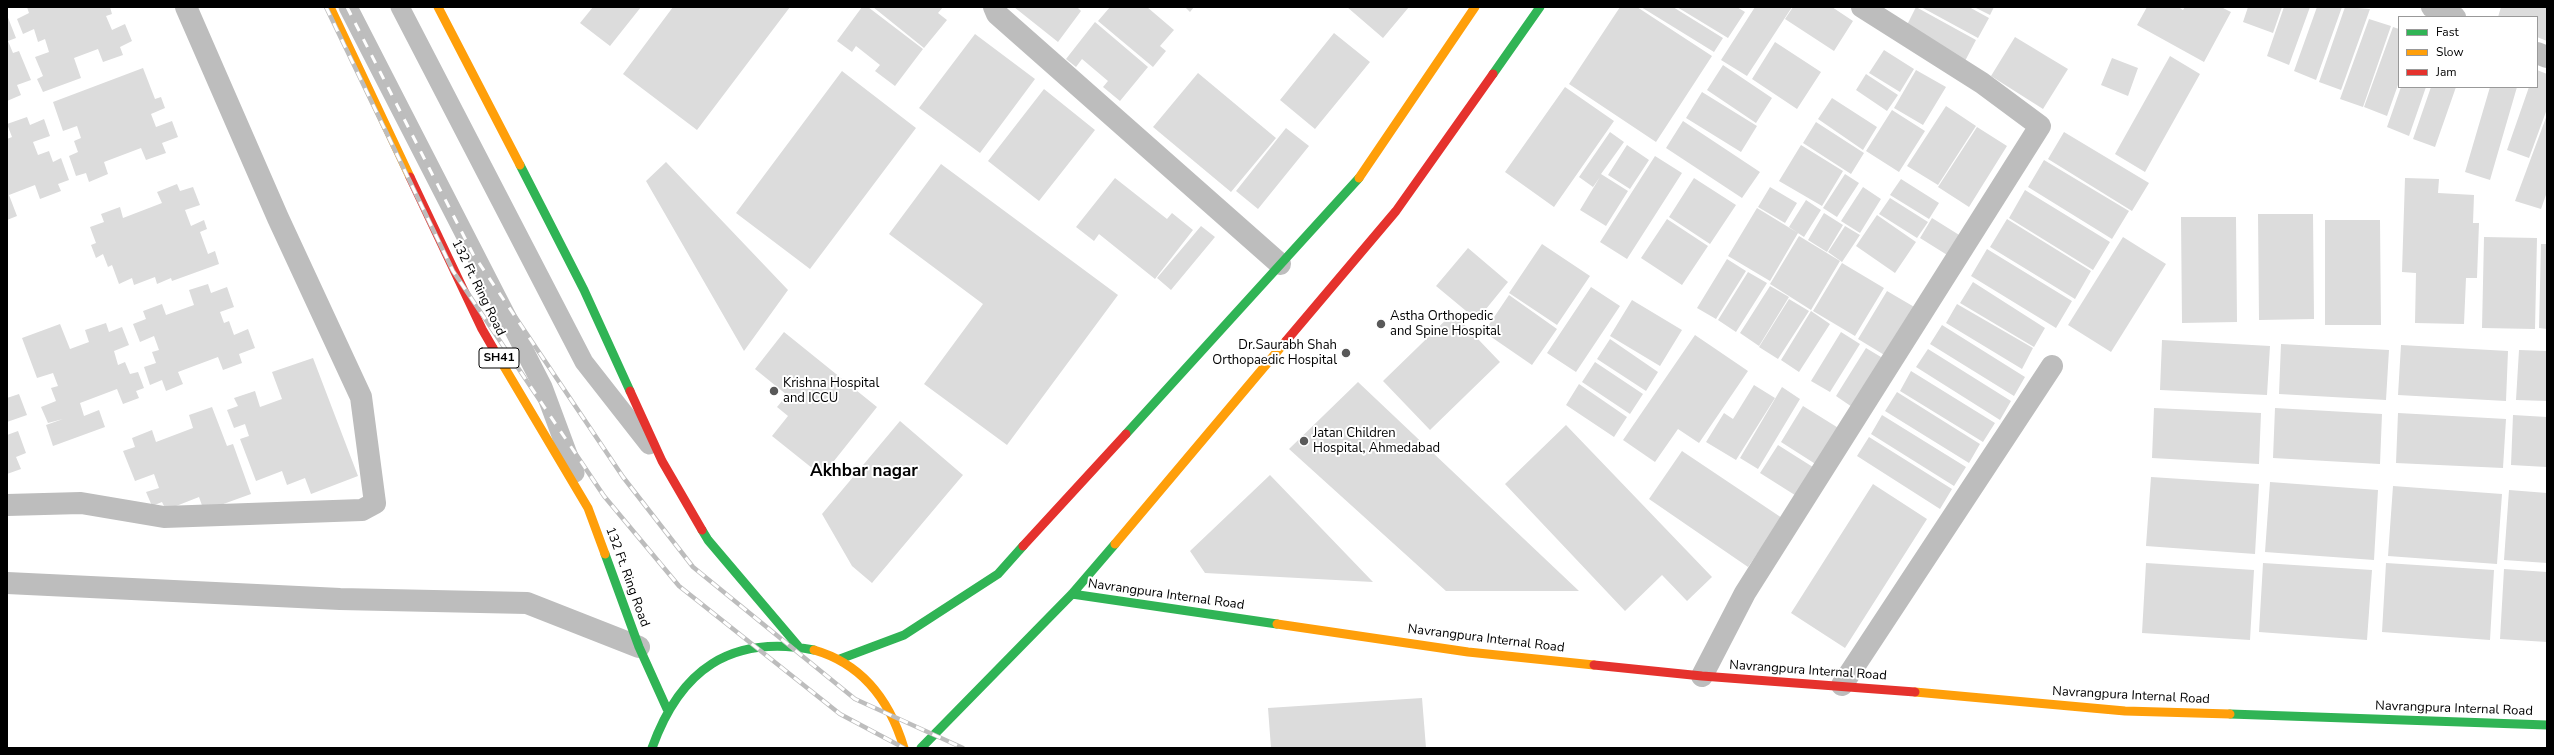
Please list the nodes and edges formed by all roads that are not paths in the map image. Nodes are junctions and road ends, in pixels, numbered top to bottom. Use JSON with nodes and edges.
{"nodes":[{"id":1,"x":186,"y":7,"type":"edge"},
{"id":2,"x":330,"y":7,"type":"edge"},
{"id":3,"x":348,"y":7,"type":"edge"},
{"id":4,"x":400,"y":7,"type":"edge"},
{"id":5,"x":438,"y":7,"type":"edge"},
{"id":6,"x":994,"y":7,"type":"edge"},
{"id":7,"x":1475,"y":7,"type":"edge"},
{"id":8,"x":1540,"y":7,"type":"edge"},
{"id":9,"x":1862,"y":7,"type":"edge"},
{"id":10,"x":2432,"y":7,"type":"edge"},
{"id":11,"x":2453,"y":16,"type":"edge"},
{"id":12,"x":1280,"y":264,"type":"junction"},
{"id":13,"x":2052,"y":366,"type":"dead end"},
{"id":14,"x":662,"y":461,"type":"junction"},
{"id":15,"x":7,"y":505,"type":"edge"},
{"id":16,"x":588,"y":508,"type":"junction"},
{"id":17,"x":7,"y":583,"type":"edge"},
{"id":18,"x":1072,"y":594,"type":"junction"},
{"id":19,"x":798,"y":646,"type":"junction"},
{"id":20,"x":639,"y":647,"type":"junction"},
{"id":21,"x":840,"y":659,"type":"junction"},
{"id":22,"x":1702,"y":676,"type":"junction"},
{"id":23,"x":1842,"y":685,"type":"junction"},
{"id":24,"x":667,"y":709,"type":"junction"},
{"id":25,"x":2547,"y":725,"type":"edge"},
{"id":26,"x":652,"y":748,"type":"edge"},
{"id":27,"x":904,"y":748,"type":"edge"},
{"id":28,"x":921,"y":748,"type":"edge"}],
"edges":[{"from":1,"to":15,"type":"street"},
{"from":2,"to":16,"type":"main road","name":"132 Ft. Ring Road","number":"SH41"},
{"from":3,"to":16,"type":"lane"},
{"from":4,"to":14,"type":"lane"},
{"from":5,"to":14,"type":"main road"},
{"from":6,"to":12,"type":"street"},
{"from":7,"to":12,"type":"main road"},
{"from":8,"to":18,"type":"main road"},
{"from":9,"to":22,"type":"street"},
{"from":10,"to":11,"type":"street"},
{"from":12,"to":21,"type":"main road"},
{"from":13,"to":23,"type":"street"},
{"from":14,"to":19,"type":"main road"},
{"from":16,"to":20,"type":"main road","name":"132 Ft. Ring Road","number":"SH41"},
{"from":17,"to":20,"type":"street"},
{"from":18,"to":22,"type":"main road","name":"Navrangpura Internal Road"},
{"from":18,"to":28,"type":"main road"},
{"from":19,"to":21,"type":"main road"},
{"from":19,"to":24,"type":"main road"},
{"from":20,"to":24,"type":"main road","name":"132 Ft. Ring Road","number":"SH41"},
{"from":21,"to":27,"type":"main road"},
{"from":22,"to":23,"type":"main road","name":"Navrangpura Internal Road"},
{"from":23,"to":25,"type":"main road","name":"Navrangpura Internal Road"},
{"from":24,"to":26,"type":"main road"}]}
